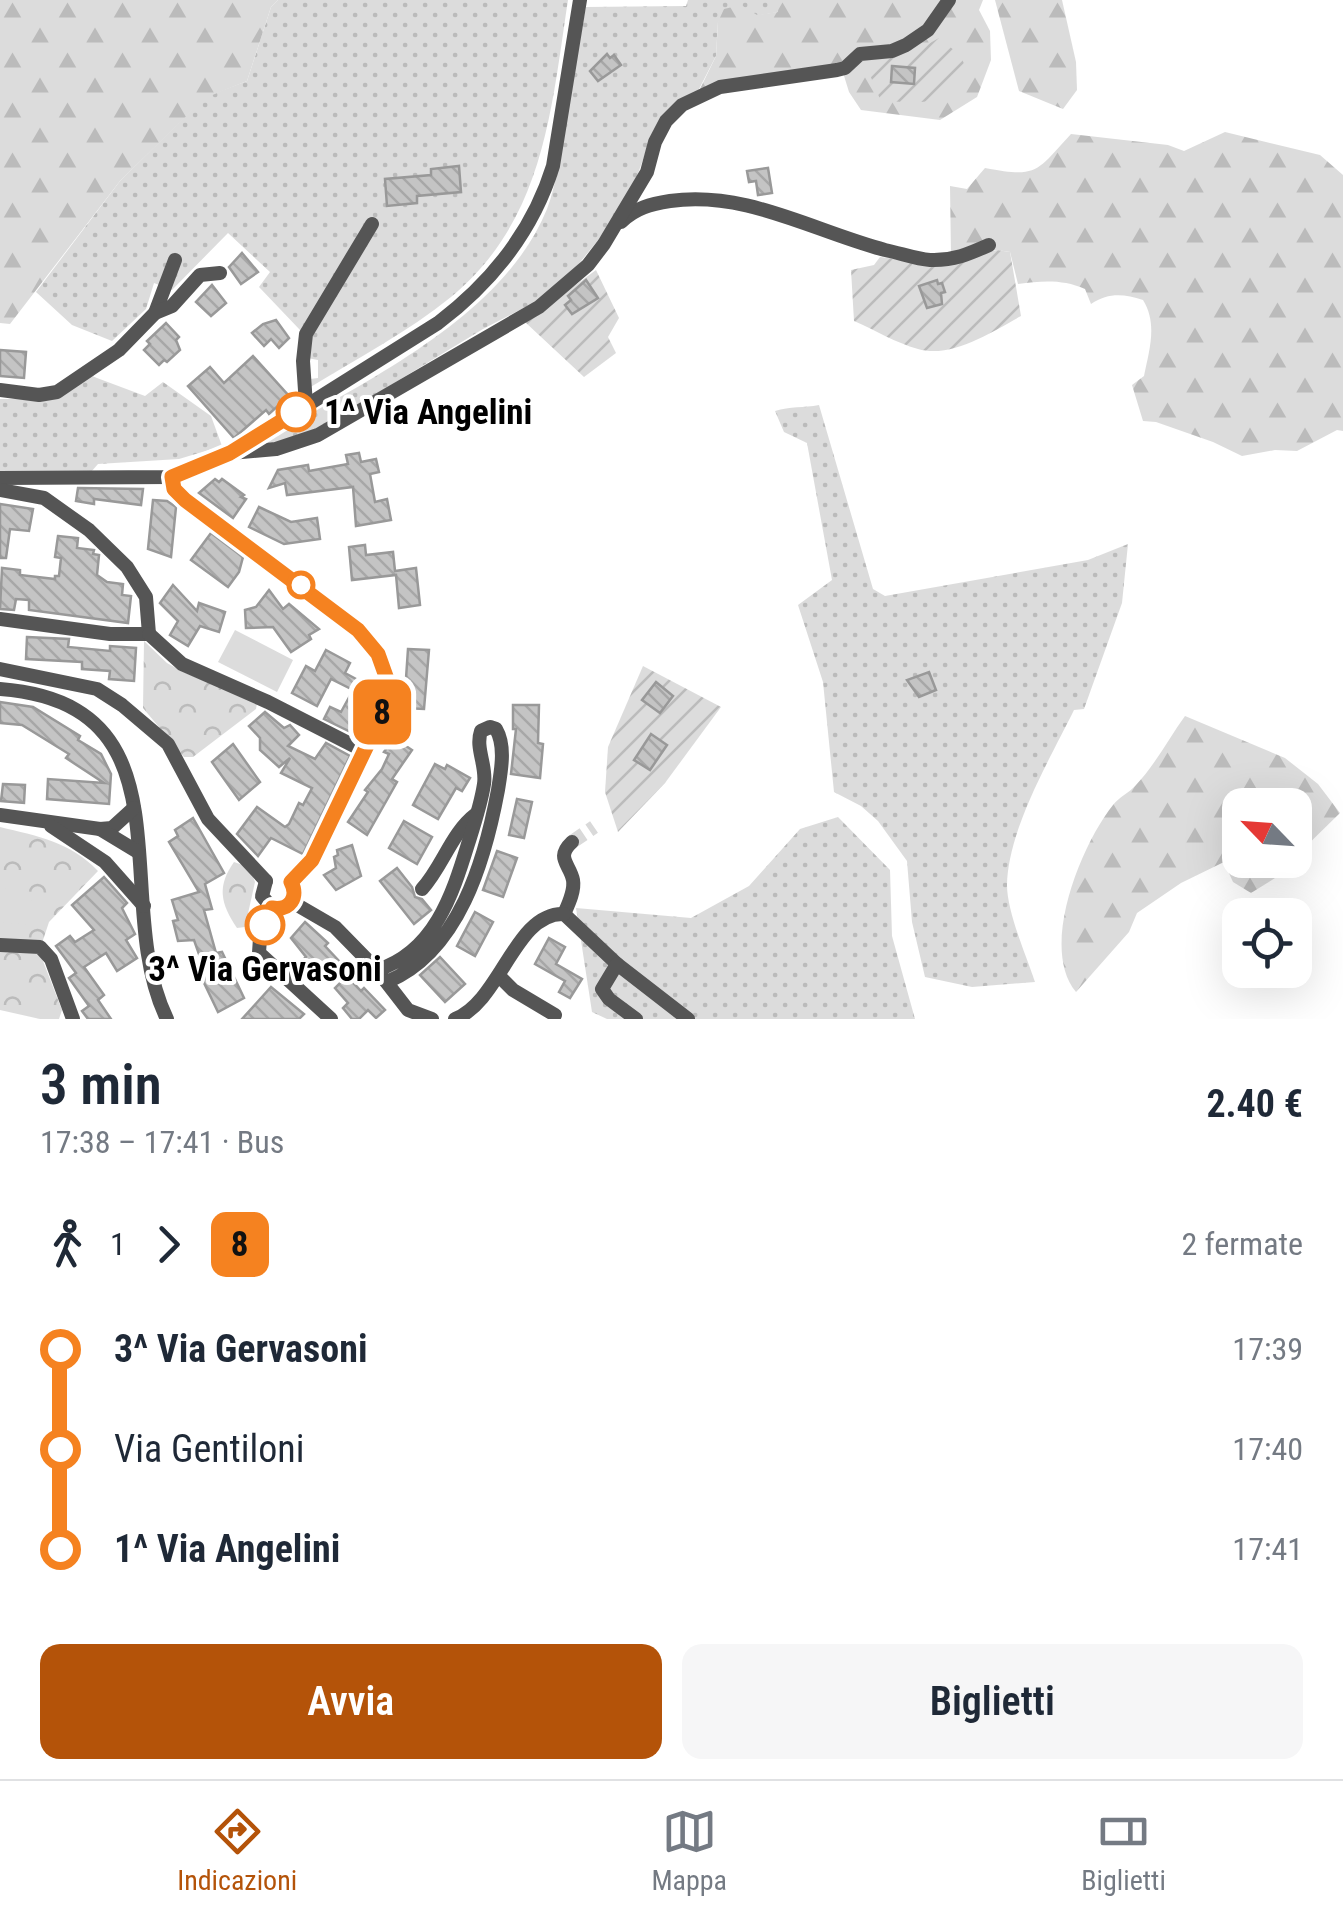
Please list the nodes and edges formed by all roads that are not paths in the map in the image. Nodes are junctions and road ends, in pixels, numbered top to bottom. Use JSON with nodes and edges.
{"nodes":[{"id":1,"x":580,"y":0,"type":"edge"},
{"id":2,"x":949,"y":0,"type":"edge"},
{"id":3,"x":372,"y":224,"type":"dead end"},
{"id":4,"x":610,"y":234,"type":"junction"},
{"id":5,"x":989,"y":245,"type":"dead end"},
{"id":6,"x":175,"y":260,"type":"dead end"},
{"id":7,"x":220,"y":272,"type":"dead end"},
{"id":8,"x":190,"y":304,"type":"dead end"},
{"id":9,"x":172,"y":306,"type":"junction"},
{"id":10,"x":155,"y":313,"type":"junction"},
{"id":11,"x":0,"y":390,"type":"edge"},
{"id":12,"x":306,"y":405,"type":"junction"},
{"id":13,"x":230,"y":453,"type":"junction"},
{"id":14,"x":172,"y":477,"type":"junction"},
{"id":15,"x":0,"y":478,"type":"edge"},
{"id":16,"x":0,"y":490,"type":"edge"},
{"id":17,"x":0,"y":618,"type":"edge"},
{"id":18,"x":149,"y":634,"type":"junction"},
{"id":19,"x":0,"y":669,"type":"edge"},
{"id":20,"x":0,"y":689,"type":"edge"},
{"id":21,"x":364,"y":751,"type":"junction"},
{"id":22,"x":134,"y":808,"type":"junction"},
{"id":23,"x":477,"y":814,"type":"junction"},
{"id":24,"x":0,"y":815,"type":"edge"},
{"id":25,"x":46,"y":823,"type":"junction"},
{"id":26,"x":100,"y":830,"type":"junction"},
{"id":27,"x":572,"y":842,"type":"dead end"},
{"id":28,"x":138,"y":852,"type":"junction"},
{"id":29,"x":105,"y":862,"type":"junction"},
{"id":30,"x":266,"y":881,"type":"junction"},
{"id":31,"x":291,"y":882,"type":"junction"},
{"id":32,"x":422,"y":889,"type":"dead end"},
{"id":33,"x":292,"y":902,"type":"junction"},
{"id":34,"x":144,"y":906,"type":"junction"},
{"id":35,"x":272,"y":908,"type":"junction"},
{"id":36,"x":564,"y":914,"type":"junction"},
{"id":37,"x":0,"y":945,"type":"edge"},
{"id":38,"x":617,"y":964,"type":"junction"},
{"id":39,"x":382,"y":976,"type":"junction"},
{"id":40,"x":500,"y":977,"type":"junction"},
{"id":41,"x":685,"y":1012,"type":"edge"},
{"id":42,"x":555,"y":1015,"type":"dead end"},
{"id":43,"x":73,"y":1019,"type":"edge"},
{"id":44,"x":166,"y":1019,"type":"edge"},
{"id":45,"x":332,"y":1019,"type":"edge"},
{"id":46,"x":432,"y":1019,"type":"edge"},
{"id":47,"x":456,"y":1019,"type":"edge"},
{"id":48,"x":636,"y":1019,"type":"edge"}],
"edges":[{"from":1,"to":12,"type":"street"},
{"from":2,"to":4,"type":"street"},
{"from":3,"to":12,"type":"street"},
{"from":4,"to":5,"type":"street"},
{"from":4,"to":13,"type":"street"},
{"from":6,"to":10,"type":"street"},
{"from":7,"to":9,"type":"street"},
{"from":8,"to":9,"type":"street"},
{"from":9,"to":10,"type":"street"},
{"from":10,"to":11,"type":"street"},
{"from":12,"to":13,"type":"street"},
{"from":13,"to":14,"type":"street"},
{"from":14,"to":15,"type":"street"},
{"from":14,"to":21,"type":"street"},
{"from":16,"to":18,"type":"street"},
{"from":17,"to":18,"type":"street"},
{"from":18,"to":21,"type":"street"},
{"from":19,"to":30,"type":"street"},
{"from":20,"to":22,"type":"street"},
{"from":21,"to":31,"type":"street"},
{"from":22,"to":26,"type":"street"},
{"from":22,"to":28,"type":"street"},
{"from":23,"to":32,"type":"street"},
{"from":23,"to":39,"type":"street"},
{"from":23,"to":39,"type":"street"},
{"from":24,"to":25,"type":"street"},
{"from":25,"to":26,"type":"street"},
{"from":25,"to":29,"type":"street"},
{"from":26,"to":28,"type":"street"},
{"from":27,"to":36,"type":"street"},
{"from":28,"to":29,"type":"street"},
{"from":28,"to":34,"type":"street"},
{"from":29,"to":34,"type":"street"},
{"from":30,"to":31,"type":"street"},
{"from":30,"to":35,"type":"street"},
{"from":31,"to":33,"type":"street"},
{"from":33,"to":35,"type":"street"},
{"from":33,"to":39,"type":"street"},
{"from":34,"to":44,"type":"street"},
{"from":35,"to":45,"type":"street"},
{"from":36,"to":38,"type":"street"},
{"from":36,"to":40,"type":"street"},
{"from":37,"to":43,"type":"street"},
{"from":38,"to":41,"type":"street"},
{"from":38,"to":48,"type":"street"},
{"from":39,"to":46,"type":"street"},
{"from":40,"to":42,"type":"street"},
{"from":40,"to":47,"type":"street"}]}
